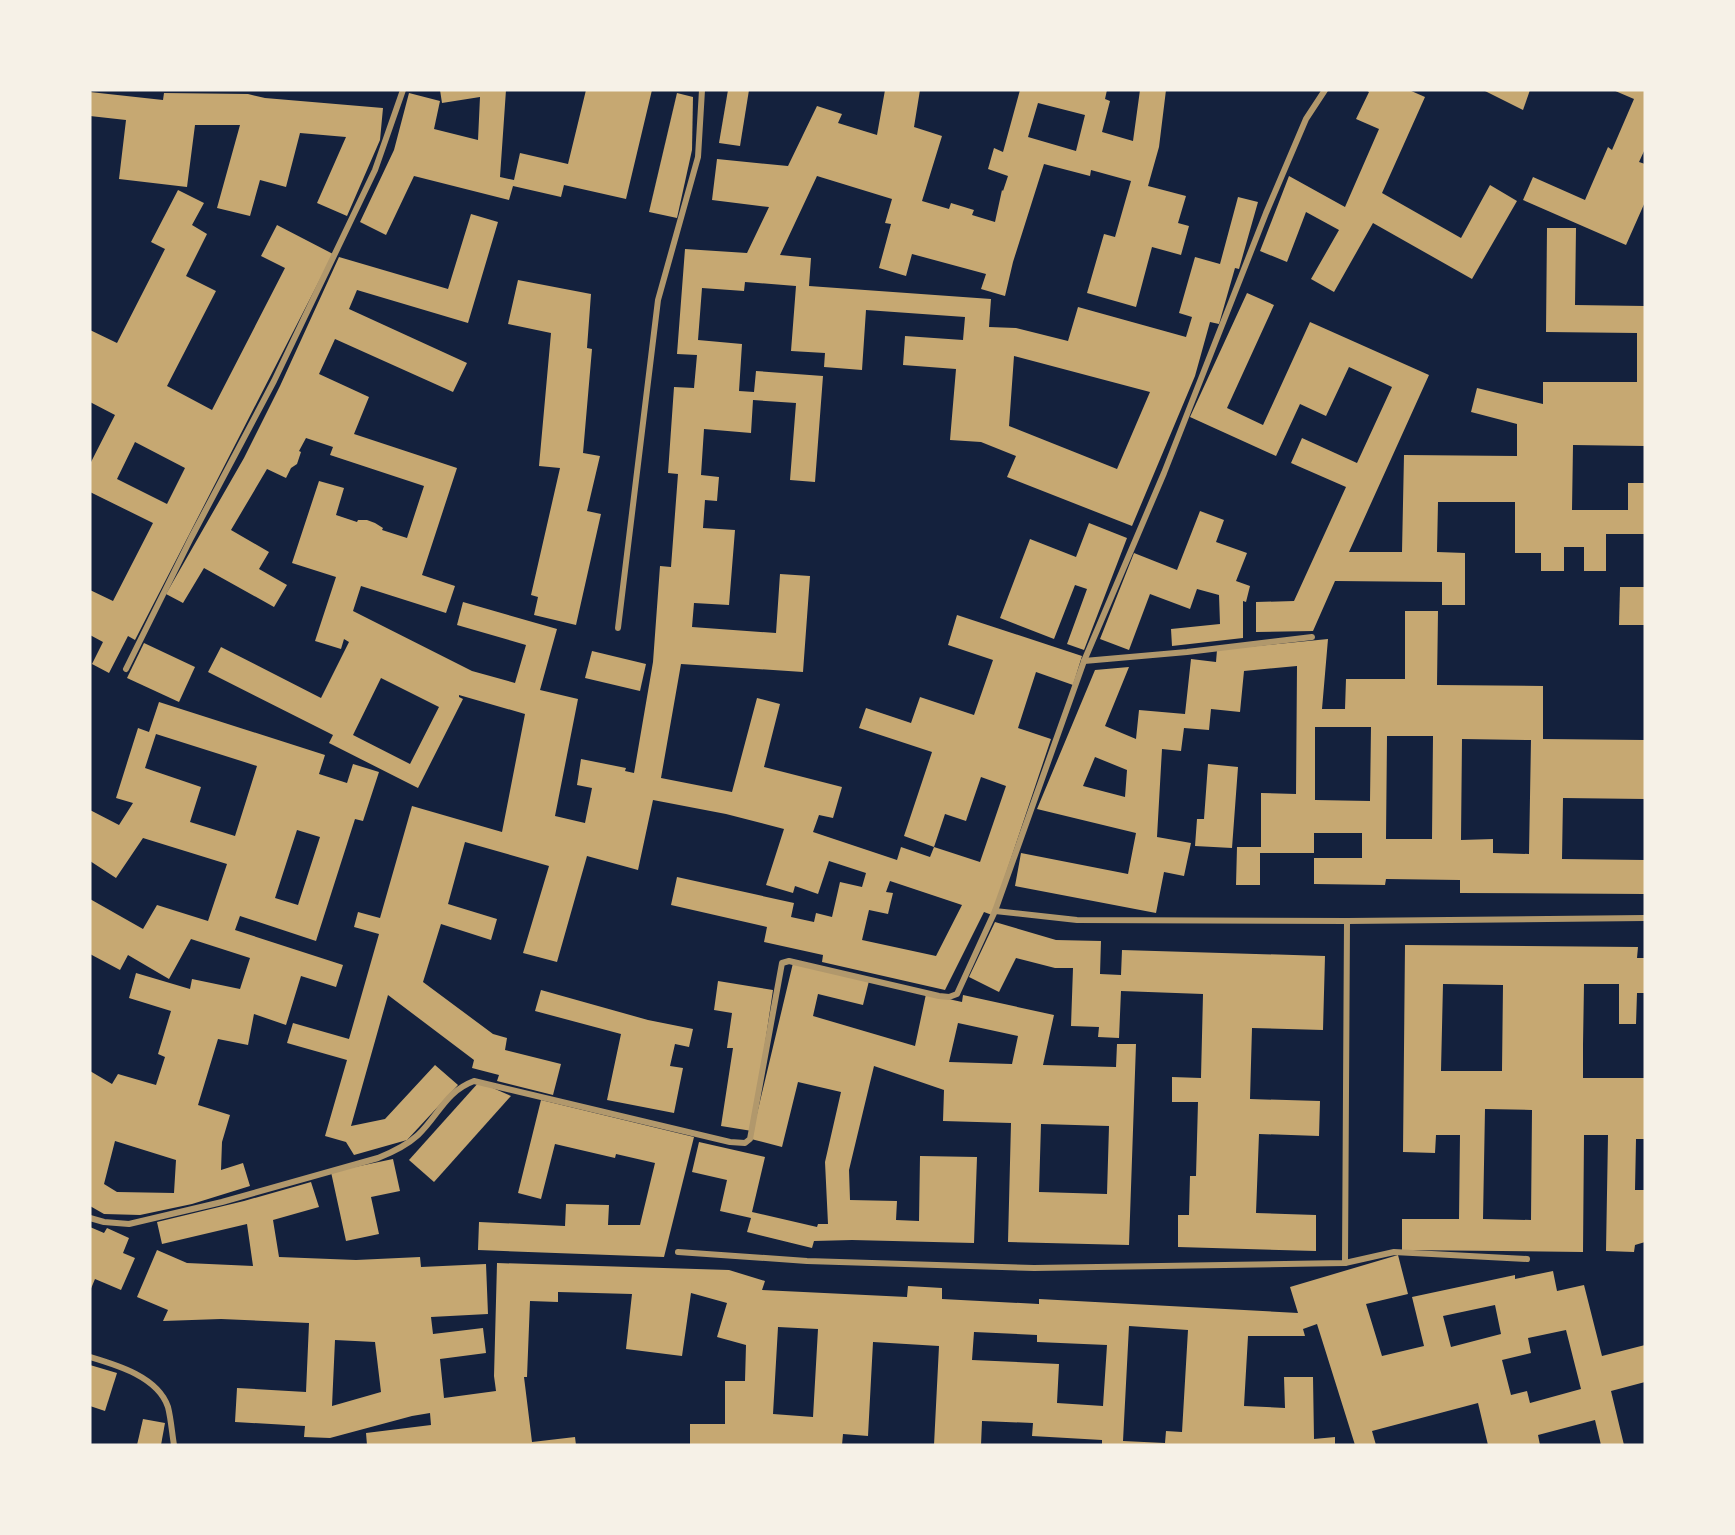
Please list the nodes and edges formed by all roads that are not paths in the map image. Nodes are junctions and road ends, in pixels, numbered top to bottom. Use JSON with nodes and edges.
{"nodes":[{"id":1,"x":403,"y":90,"type":"edge"},
{"id":2,"x":702,"y":90,"type":"edge"},
{"id":3,"x":1325,"y":90,"type":"edge"},
{"id":4,"x":618,"y":628,"type":"dead end"},
{"id":5,"x":1312,"y":637,"type":"dead end"},
{"id":6,"x":1084,"y":661,"type":"junction"},
{"id":7,"x":126,"y":669,"type":"dead end"},
{"id":8,"x":995,"y":911,"type":"junction"},
{"id":9,"x":1645,"y":918,"type":"edge"},
{"id":10,"x":1347,"y":921,"type":"junction"},
{"id":11,"x":90,"y":1218,"type":"edge"},
{"id":12,"x":678,"y":1252,"type":"dead end"},
{"id":13,"x":1527,"y":1259,"type":"dead end"},
{"id":14,"x":1345,"y":1263,"type":"junction"},
{"id":15,"x":90,"y":1357,"type":"edge"},
{"id":16,"x":174,"y":1445,"type":"edge"}],
"edges":[{"from":1,"to":7,"type":"street"},
{"from":2,"to":4,"type":"street"},
{"from":3,"to":6,"type":"street"},
{"from":5,"to":6,"type":"street"},
{"from":6,"to":8,"type":"street"},
{"from":8,"to":10,"type":"street"},
{"from":8,"to":11,"type":"street"},
{"from":9,"to":10,"type":"street"},
{"from":10,"to":14,"type":"street"},
{"from":12,"to":14,"type":"street"},
{"from":13,"to":14,"type":"street"},
{"from":15,"to":16,"type":"street"}]}
